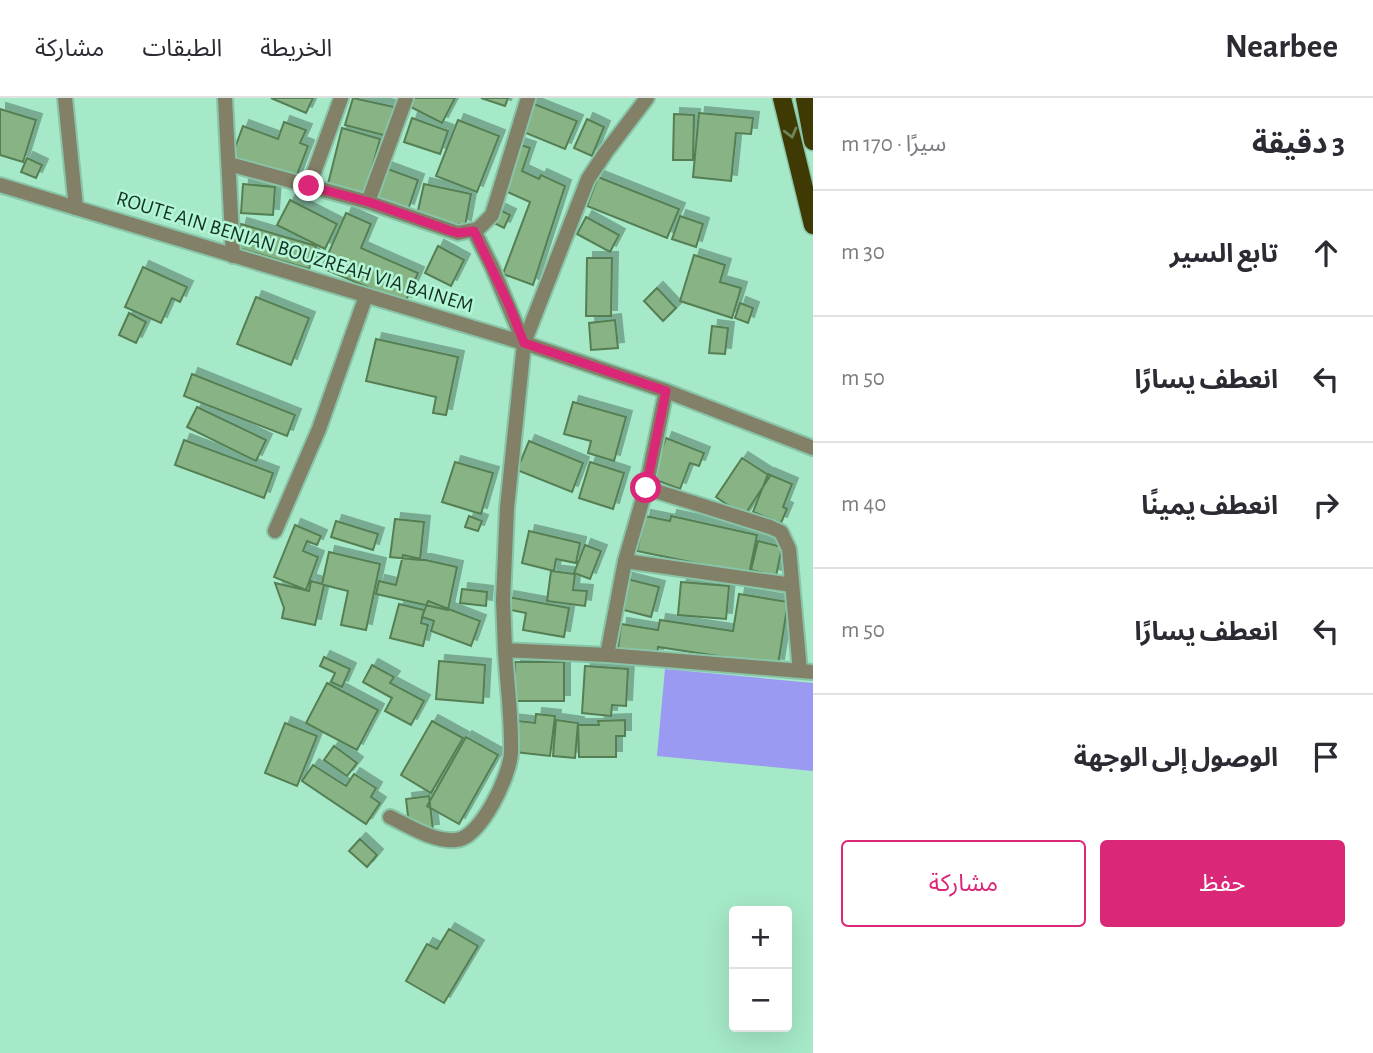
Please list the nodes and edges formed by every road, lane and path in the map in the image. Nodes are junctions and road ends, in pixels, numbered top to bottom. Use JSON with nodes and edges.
{"nodes":[{"id":1,"x":65,"y":98,"type":"edge"},
{"id":2,"x":225,"y":98,"type":"edge"},
{"id":3,"x":341,"y":98,"type":"edge"},
{"id":4,"x":406,"y":98,"type":"edge"},
{"id":5,"x":528,"y":98,"type":"edge"},
{"id":6,"x":647,"y":98,"type":"edge"},
{"id":7,"x":782,"y":98,"type":"edge"},
{"id":8,"x":805,"y":98,"type":"edge"},
{"id":9,"x":813,"y":141,"type":"edge"},
{"id":10,"x":229,"y":164,"type":"junction"},
{"id":11,"x":0,"y":185,"type":"edge"},
{"id":12,"x":309,"y":186,"type":"junction"},
{"id":13,"x":369,"y":202,"type":"junction"},
{"id":14,"x":76,"y":208,"type":"junction"},
{"id":15,"x":813,"y":225,"type":"edge"},
{"id":16,"x":474,"y":231,"type":"junction"},
{"id":17,"x":233,"y":256,"type":"junction"},
{"id":18,"x":366,"y":296,"type":"junction"},
{"id":19,"x":524,"y":343,"type":"junction"},
{"id":20,"x":666,"y":391,"type":"junction"},
{"id":21,"x":813,"y":448,"type":"edge"},
{"id":22,"x":646,"y":488,"type":"junction"},
{"id":23,"x":275,"y":531,"type":"dead end"},
{"id":24,"x":625,"y":561,"type":"junction"},
{"id":25,"x":792,"y":585,"type":"junction"},
{"id":26,"x":505,"y":650,"type":"junction"},
{"id":27,"x":607,"y":655,"type":"junction"},
{"id":28,"x":806,"y":671,"type":"edge"},
{"id":29,"x":390,"y":817,"type":"dead end"}],
"edges":[{"from":1,"to":14,"type":"street"},
{"from":2,"to":10,"type":"street"},
{"from":3,"to":12,"type":"street"},
{"from":4,"to":13,"type":"street"},
{"from":5,"to":16,"type":"street"},
{"from":6,"to":19,"type":"street"},
{"from":7,"to":15,"type":"main road","one_way":true},
{"from":8,"to":9,"type":"main road"},
{"from":10,"to":12,"type":"street"},
{"from":10,"to":17,"type":"street"},
{"from":11,"to":14,"type":"street","name":"ROUTE AIN BENIAN BOUZREAH VIA BAINEM"},
{"from":12,"to":13,"type":"street"},
{"from":13,"to":16,"type":"street"},
{"from":14,"to":17,"type":"street","name":"ROUTE AIN BENIAN BOUZREAH VIA BAINEM"},
{"from":16,"to":19,"type":"street"},
{"from":17,"to":18,"type":"street","name":"ROUTE AIN BENIAN BOUZREAH VIA BAINEM"},
{"from":18,"to":19,"type":"street","name":"ROUTE AIN BENIAN BOUZREAH VIA BAINEM"},
{"from":18,"to":23,"type":"street"},
{"from":19,"to":20,"type":"street","name":"ROUTE AIN BENIAN BOUZREAH VIA BAINEM"},
{"from":19,"to":26,"type":"street"},
{"from":20,"to":21,"type":"street","name":"ROUTE AIN BENIAN BOUZREAH VIA BAINEM"},
{"from":20,"to":22,"type":"street"},
{"from":22,"to":24,"type":"street"},
{"from":22,"to":25,"type":"street"},
{"from":24,"to":25,"type":"street"},
{"from":24,"to":27,"type":"street"},
{"from":25,"to":28,"type":"street"},
{"from":26,"to":27,"type":"street"},
{"from":26,"to":29,"type":"street"},
{"from":27,"to":28,"type":"street"}]}
